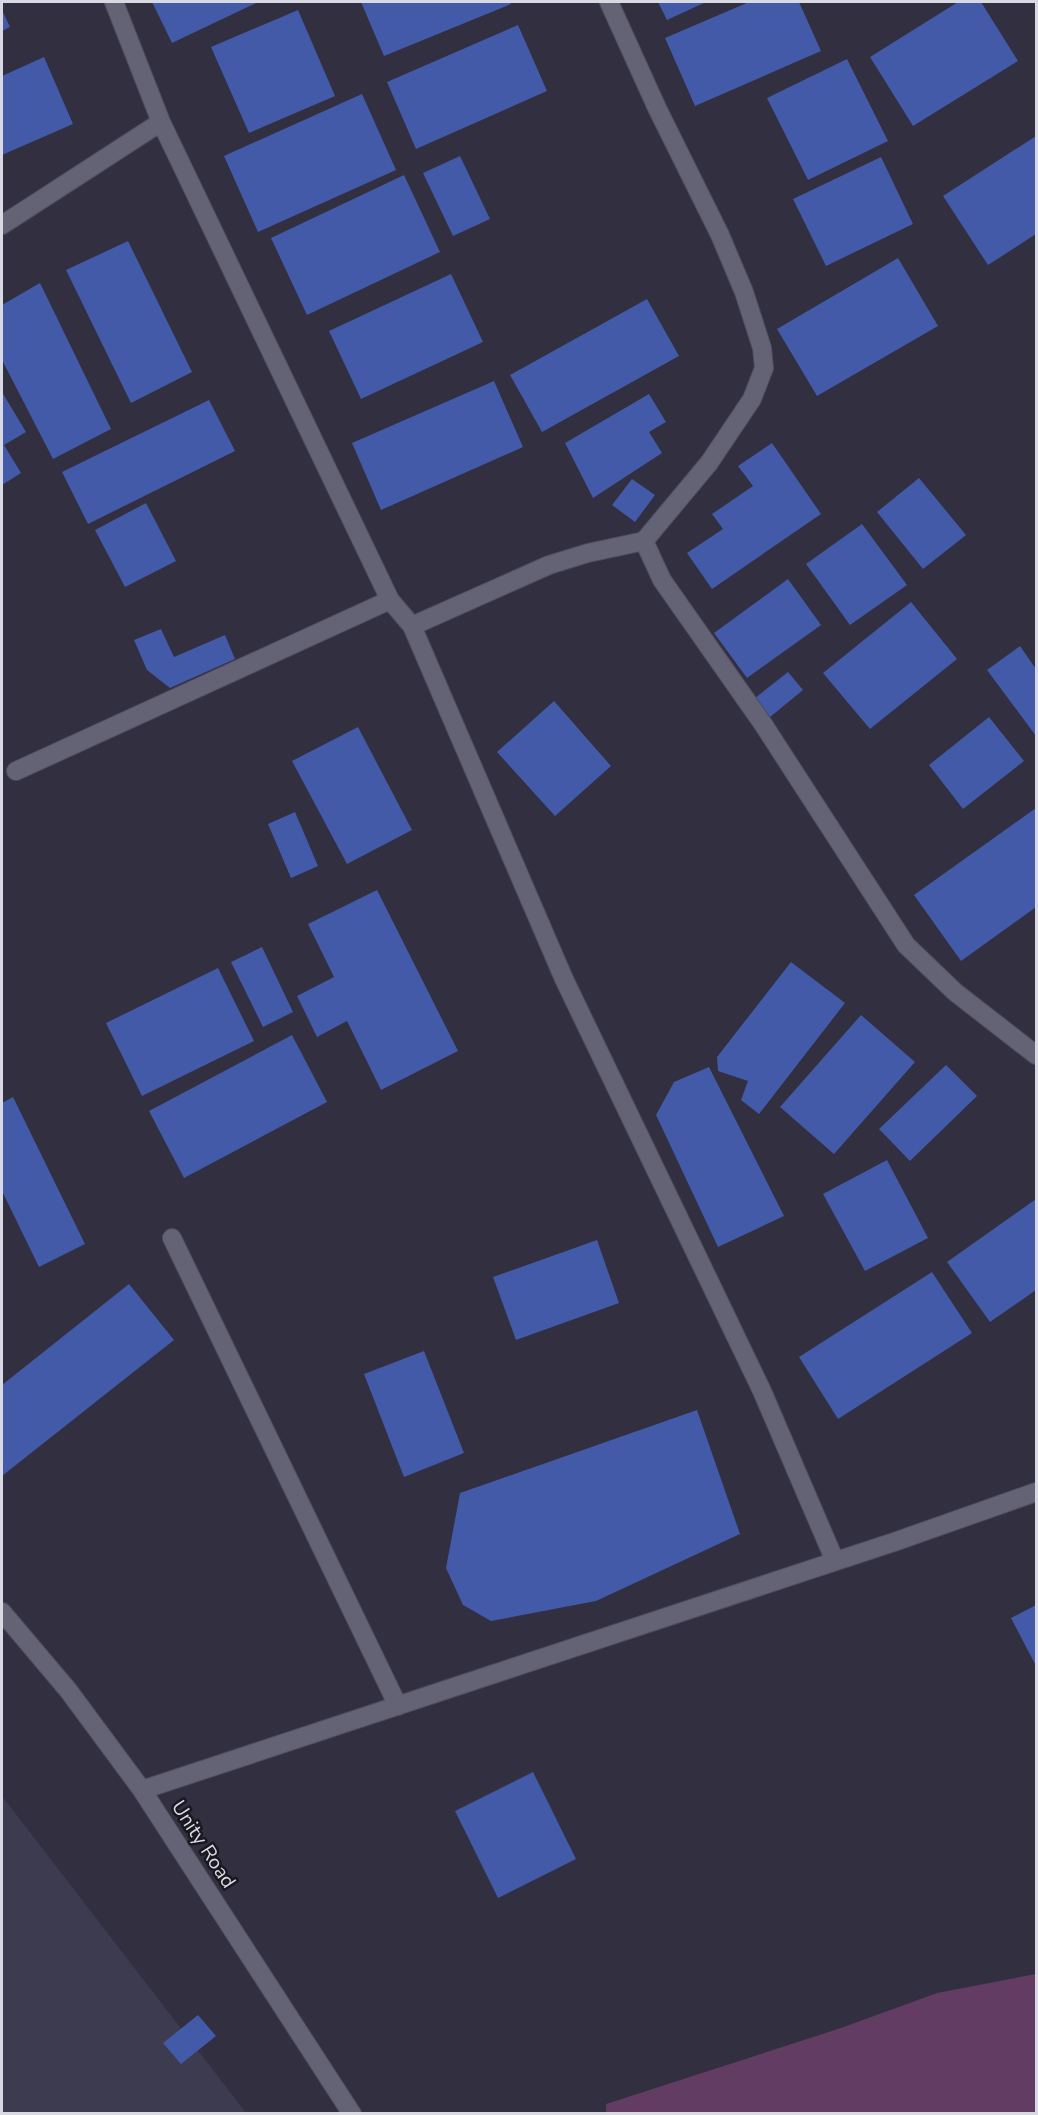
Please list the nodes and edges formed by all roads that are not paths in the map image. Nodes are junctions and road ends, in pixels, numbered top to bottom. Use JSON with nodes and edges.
{"nodes":[{"id":1,"x":114,"y":2,"type":"edge"},
{"id":2,"x":609,"y":2,"type":"edge"},
{"id":3,"x":161,"y":122,"type":"junction"},
{"id":4,"x":2,"y":225,"type":"edge"},
{"id":5,"x":644,"y":541,"type":"junction"},
{"id":6,"x":390,"y":600,"type":"junction"},
{"id":7,"x":412,"y":626,"type":"junction"},
{"id":8,"x":16,"y":771,"type":"dead end"},
{"id":9,"x":1036,"y":1054,"type":"edge"},
{"id":10,"x":172,"y":1238,"type":"dead end"},
{"id":11,"x":1036,"y":1492,"type":"edge"},
{"id":12,"x":835,"y":1561,"type":"junction"},
{"id":13,"x":2,"y":1612,"type":"edge"},
{"id":14,"x":398,"y":1706,"type":"junction"},
{"id":15,"x":142,"y":1790,"type":"junction"},
{"id":16,"x":352,"y":2114,"type":"edge"}],
"edges":[{"from":1,"to":3,"type":"street"},
{"from":2,"to":5,"type":"street"},
{"from":3,"to":4,"type":"street"},
{"from":3,"to":6,"type":"street"},
{"from":5,"to":7,"type":"street"},
{"from":5,"to":9,"type":"street"},
{"from":6,"to":7,"type":"street"},
{"from":6,"to":8,"type":"street"},
{"from":7,"to":12,"type":"street"},
{"from":10,"to":14,"type":"street"},
{"from":11,"to":12,"type":"street"},
{"from":12,"to":14,"type":"street"},
{"from":13,"to":15,"type":"street","name":"Unity Road"},
{"from":14,"to":15,"type":"street"},
{"from":15,"to":16,"type":"street","name":"Unity Road"}]}
